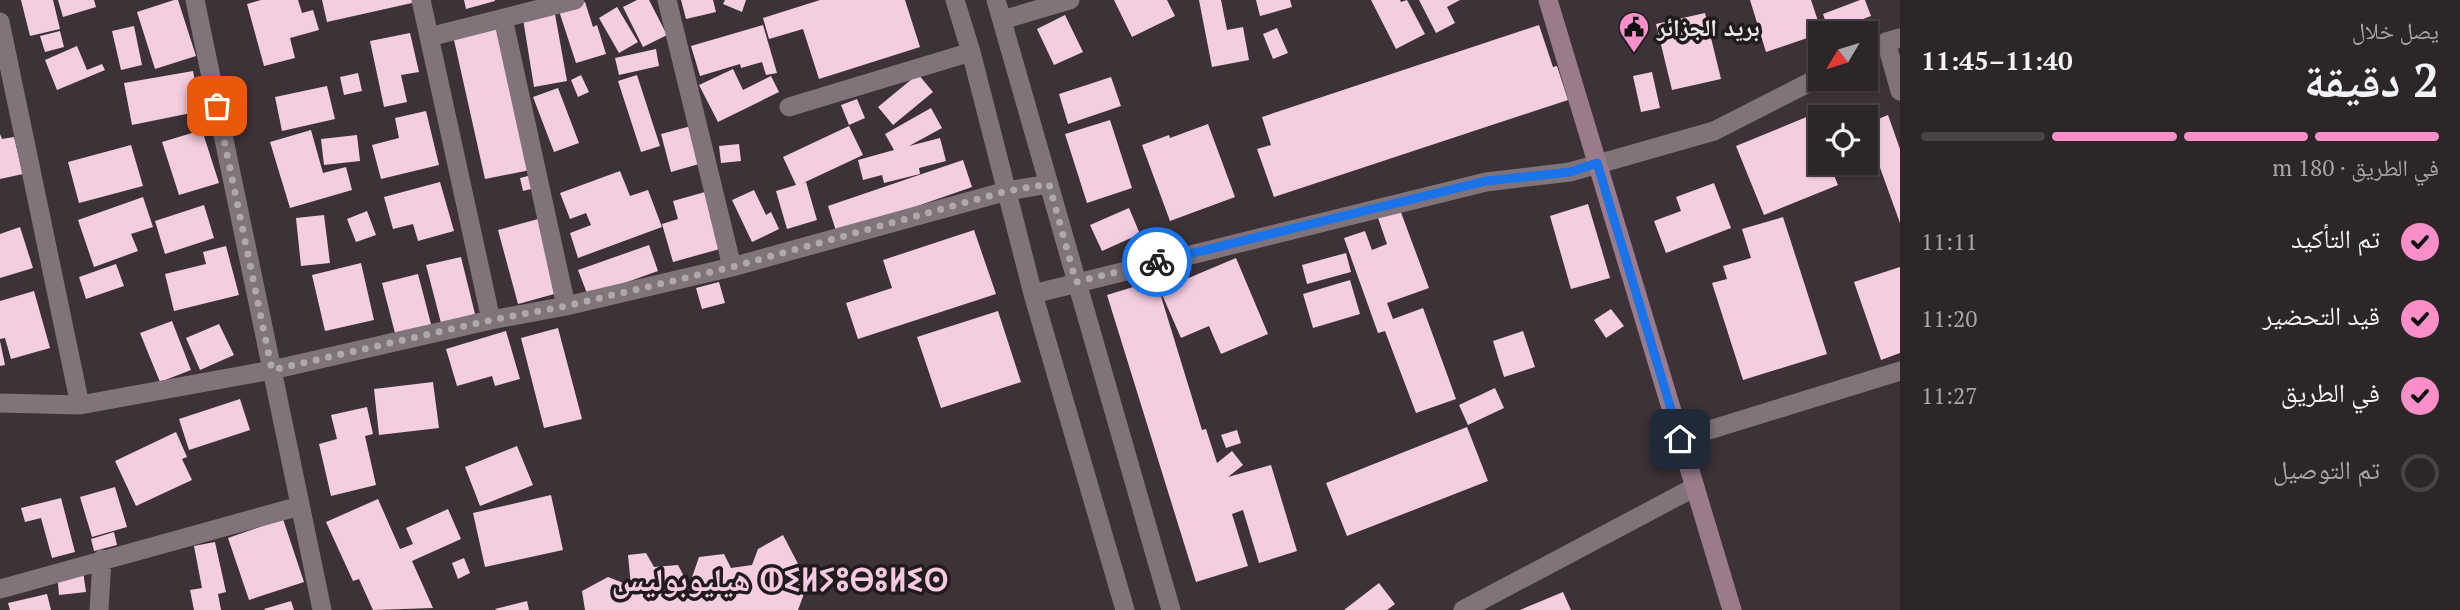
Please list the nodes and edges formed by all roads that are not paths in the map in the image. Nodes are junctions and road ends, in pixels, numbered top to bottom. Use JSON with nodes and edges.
{"nodes":[{"id":1,"x":195,"y":0,"type":"edge"},
{"id":2,"x":421,"y":0,"type":"edge"},
{"id":3,"x":575,"y":0,"type":"edge"},
{"id":4,"x":667,"y":0,"type":"edge"},
{"id":5,"x":955,"y":0,"type":"edge"},
{"id":6,"x":996,"y":0,"type":"edge"},
{"id":7,"x":1070,"y":0,"type":"edge"},
{"id":8,"x":1548,"y":0,"type":"edge"},
{"id":9,"x":503,"y":18,"type":"junction"},
{"id":10,"x":1002,"y":20,"type":"junction"},
{"id":11,"x":0,"y":22,"type":"edge"},
{"id":12,"x":429,"y":37,"type":"junction"},
{"id":13,"x":1893,"y":40,"type":"edge"},
{"id":14,"x":971,"y":52,"type":"junction"},
{"id":15,"x":1808,"y":82,"type":"edge"},
{"id":16,"x":1900,"y":91,"type":"edge"},
{"id":17,"x":789,"y":107,"type":"dead end"},
{"id":18,"x":1597,"y":163,"type":"junction"},
{"id":19,"x":1049,"y":184,"type":"junction"},
{"id":20,"x":1007,"y":191,"type":"junction"},
{"id":21,"x":732,"y":267,"type":"junction"},
{"id":22,"x":1076,"y":282,"type":"junction"},
{"id":23,"x":1033,"y":294,"type":"junction"},
{"id":24,"x":566,"y":306,"type":"junction"},
{"id":25,"x":491,"y":320,"type":"junction"},
{"id":26,"x":272,"y":370,"type":"junction"},
{"id":27,"x":1900,"y":371,"type":"edge"},
{"id":28,"x":0,"y":403,"type":"edge"},
{"id":29,"x":80,"y":405,"type":"junction"},
{"id":30,"x":1680,"y":439,"type":"junction"},
{"id":31,"x":1695,"y":487,"type":"junction"},
{"id":32,"x":300,"y":506,"type":"junction"},
{"id":33,"x":102,"y":559,"type":"junction"},
{"id":34,"x":0,"y":589,"type":"edge"},
{"id":35,"x":100,"y":610,"type":"edge"},
{"id":36,"x":322,"y":610,"type":"edge"},
{"id":37,"x":1125,"y":610,"type":"edge"},
{"id":38,"x":1171,"y":610,"type":"edge"},
{"id":39,"x":1463,"y":610,"type":"edge"},
{"id":40,"x":1732,"y":610,"type":"edge"}],
"edges":[{"from":1,"to":26,"type":"street"},
{"from":2,"to":12,"type":"street"},
{"from":3,"to":9,"type":"street"},
{"from":4,"to":21,"type":"street"},
{"from":5,"to":14,"type":"street"},
{"from":6,"to":10,"type":"street"},
{"from":7,"to":10,"type":"street"},
{"from":8,"to":18,"type":"main road"},
{"from":9,"to":12,"type":"street"},
{"from":9,"to":24,"type":"street"},
{"from":10,"to":19,"type":"street"},
{"from":11,"to":29,"type":"street"},
{"from":12,"to":25,"type":"street"},
{"from":13,"to":16,"type":"street"},
{"from":14,"to":17,"type":"street"},
{"from":14,"to":20,"type":"street"},
{"from":15,"to":18,"type":"street"},
{"from":18,"to":22,"type":"street"},
{"from":18,"to":30,"type":"main road"},
{"from":19,"to":20,"type":"street"},
{"from":19,"to":22,"type":"street"},
{"from":20,"to":21,"type":"street"},
{"from":20,"to":23,"type":"street"},
{"from":21,"to":24,"type":"street"},
{"from":22,"to":23,"type":"street"},
{"from":22,"to":38,"type":"street"},
{"from":23,"to":37,"type":"street"},
{"from":24,"to":25,"type":"street"},
{"from":25,"to":26,"type":"street"},
{"from":26,"to":29,"type":"street"},
{"from":26,"to":32,"type":"street"},
{"from":27,"to":30,"type":"street"},
{"from":28,"to":29,"type":"street"},
{"from":30,"to":31,"type":"main road"},
{"from":31,"to":39,"type":"street"},
{"from":31,"to":40,"type":"main road"},
{"from":32,"to":33,"type":"street"},
{"from":32,"to":36,"type":"street"},
{"from":33,"to":34,"type":"street"},
{"from":33,"to":35,"type":"street"}]}
